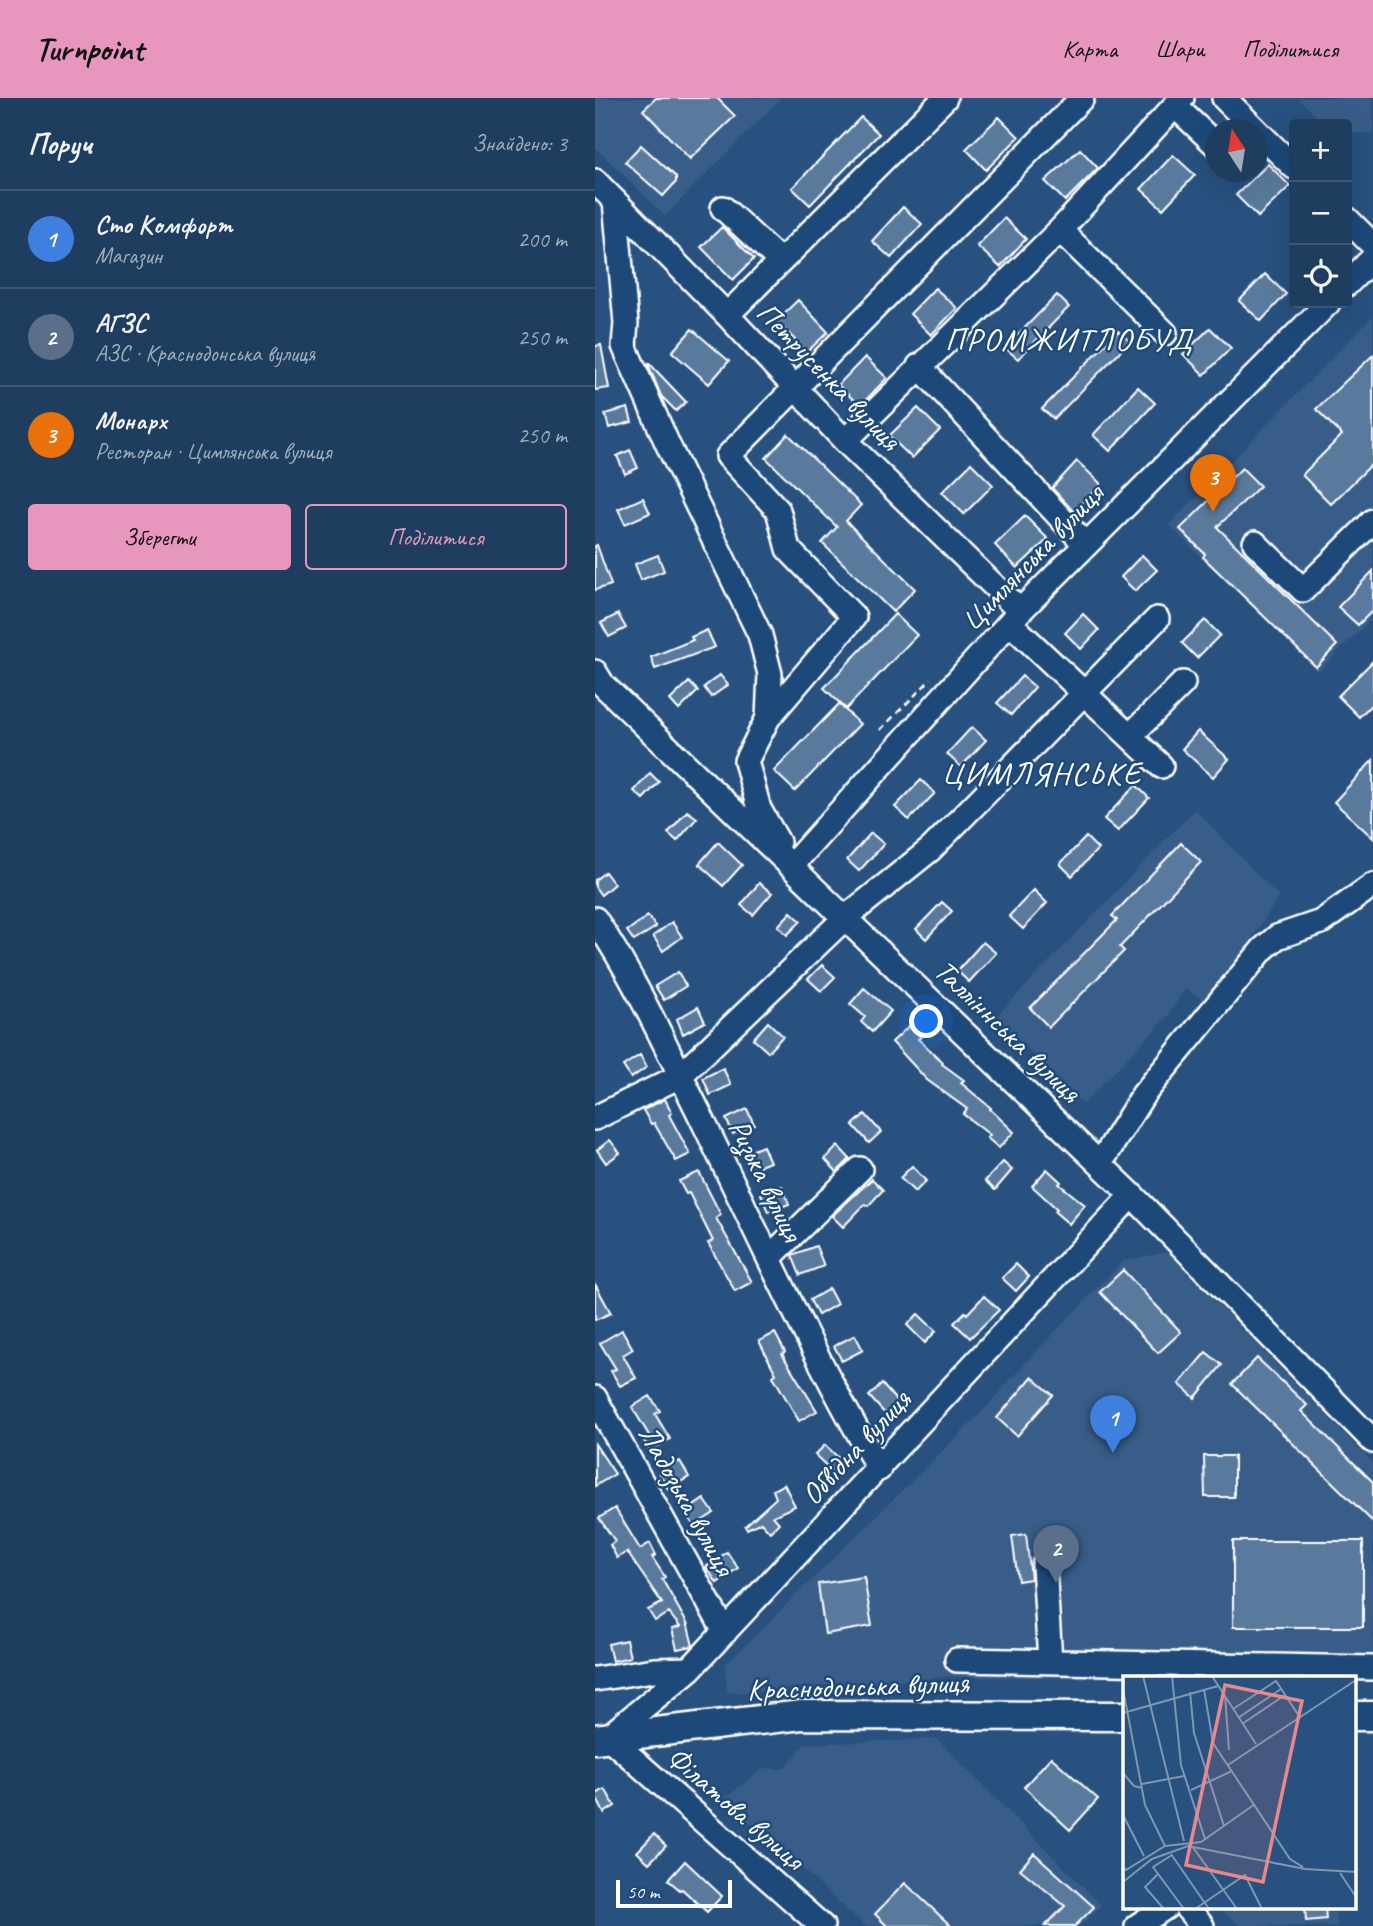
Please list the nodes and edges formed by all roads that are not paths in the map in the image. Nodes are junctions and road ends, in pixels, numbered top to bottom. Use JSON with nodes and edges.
{"nodes":[{"id":1,"x":945,"y":98,"type":"edge"},
{"id":2,"x":1082,"y":98,"type":"edge"},
{"id":3,"x":1224,"y":98,"type":"edge"},
{"id":4,"x":1178,"y":102,"type":"edge"},
{"id":5,"x":1246,"y":119,"type":"edge"},
{"id":6,"x":1205,"y":132,"type":"edge"},
{"id":7,"x":1268,"y":141,"type":"edge"},
{"id":8,"x":1289,"y":162,"type":"edge"},
{"id":9,"x":595,"y":181,"type":"edge"},
{"id":10,"x":615,"y":201,"type":"junction"},
{"id":11,"x":723,"y":208,"type":"dead end"},
{"id":12,"x":1352,"y":224,"type":"edge"},
{"id":13,"x":1060,"y":230,"type":"junction"},
{"id":14,"x":1373,"y":245,"type":"edge"},
{"id":15,"x":1373,"y":258,"type":"edge"},
{"id":16,"x":780,"y":261,"type":"junction"},
{"id":17,"x":1352,"y":279,"type":"edge"},
{"id":18,"x":1323,"y":308,"type":"edge"},
{"id":19,"x":727,"y":315,"type":"junction"},
{"id":20,"x":1165,"y":333,"type":"dead end"},
{"id":21,"x":919,"y":366,"type":"junction"},
{"id":22,"x":794,"y":389,"type":"junction"},
{"id":23,"x":845,"y":441,"type":"junction"},
{"id":24,"x":1373,"y":521,"type":"edge"},
{"id":25,"x":1255,"y":543,"type":"dead end"},
{"id":26,"x":1086,"y":545,"type":"junction"},
{"id":27,"x":1015,"y":617,"type":"junction"},
{"id":28,"x":1157,"y":619,"type":"dead end"},
{"id":29,"x":598,"y":682,"type":"edge"},
{"id":30,"x":1183,"y":683,"type":"dead end"},
{"id":31,"x":1084,"y":693,"type":"junction"},
{"id":32,"x":768,"y":718,"type":"junction"},
{"id":33,"x":1130,"y":736,"type":"junction"},
{"id":34,"x":1161,"y":765,"type":"dead end"},
{"id":35,"x":791,"y":866,"type":"junction"},
{"id":36,"x":1373,"y":885,"type":"edge"},
{"id":37,"x":845,"y":918,"type":"junction"},
{"id":38,"x":595,"y":919,"type":"edge"},
{"id":39,"x":680,"y":1076,"type":"junction"},
{"id":40,"x":595,"y":1118,"type":"edge"},
{"id":41,"x":1100,"y":1164,"type":"junction"},
{"id":42,"x":860,"y":1169,"type":"dead end"},
{"id":43,"x":1132,"y":1195,"type":"junction"},
{"id":44,"x":769,"y":1258,"type":"junction"},
{"id":45,"x":595,"y":1398,"type":"edge"},
{"id":46,"x":1373,"y":1441,"type":"edge"},
{"id":47,"x":879,"y":1469,"type":"junction"},
{"id":48,"x":1044,"y":1565,"type":"dead end"},
{"id":49,"x":725,"y":1632,"type":"junction"},
{"id":50,"x":957,"y":1660,"type":"dead end"},
{"id":51,"x":1050,"y":1661,"type":"junction"},
{"id":52,"x":1373,"y":1668,"type":"edge"},
{"id":53,"x":691,"y":1669,"type":"junction"},
{"id":54,"x":595,"y":1679,"type":"edge"},
{"id":55,"x":1123,"y":1716,"type":"edge"},
{"id":56,"x":1355,"y":1716,"type":"edge"},
{"id":57,"x":1373,"y":1716,"type":"edge"},
{"id":58,"x":601,"y":1738,"type":"edge"},
{"id":59,"x":1163,"y":1909,"type":"edge"},
{"id":60,"x":1189,"y":1909,"type":"edge"},
{"id":61,"x":822,"y":1926,"type":"edge"},
{"id":62,"x":1137,"y":1926,"type":"edge"},
{"id":63,"x":1202,"y":1926,"type":"edge"}],
"edges":[{"from":1,"to":16,"type":"street"},
{"from":2,"to":22,"type":"street"},
{"from":3,"to":5,"type":"street"},
{"from":4,"to":6,"type":"street"},
{"from":4,"to":13,"type":"street"},
{"from":7,"to":8,"type":"street"},
{"from":9,"to":10,"type":"street","name":"Петрусенка вулиця"},
{"from":10,"to":19,"type":"street","name":"Петрусенка вулиця"},
{"from":10,"to":32,"type":"street"},
{"from":11,"to":16,"type":"street"},
{"from":12,"to":14,"type":"street"},
{"from":13,"to":20,"type":"street"},
{"from":13,"to":21,"type":"street"},
{"from":15,"to":17,"type":"street"},
{"from":16,"to":19,"type":"street"},
{"from":18,"to":26,"type":"street","name":"Цимлянська вулиця"},
{"from":19,"to":22,"type":"street","name":"Петрусенка вулиця"},
{"from":21,"to":23,"type":"street"},
{"from":21,"to":26,"type":"street"},
{"from":22,"to":23,"type":"street","name":"Петрусенка вулиця"},
{"from":22,"to":32,"type":"street"},
{"from":23,"to":27,"type":"street","name":"Петрусенка вулиця"},
{"from":24,"to":25,"type":"street"},
{"from":26,"to":27,"type":"street","name":"Цимлянська вулиця"},
{"from":27,"to":31,"type":"street","name":"Петрусенка вулиця"},
{"from":27,"to":35,"type":"street","name":"Цимлянська вулиця"},
{"from":28,"to":31,"type":"street"},
{"from":29,"to":35,"type":"street","name":"Талліннська вулиця"},
{"from":30,"to":33,"type":"street"},
{"from":31,"to":33,"type":"street","name":"Петрусенка вулиця"},
{"from":31,"to":37,"type":"street"},
{"from":32,"to":35,"type":"street"},
{"from":33,"to":34,"type":"street","name":"Петрусенка вулиця"},
{"from":35,"to":37,"type":"street","name":"Талліннська вулиця"},
{"from":36,"to":41,"type":"street"},
{"from":37,"to":39,"type":"street"},
{"from":37,"to":41,"type":"street","name":"Талліннська вулиця"},
{"from":38,"to":39,"type":"street","name":"Ризька вулиця"},
{"from":39,"to":40,"type":"street"},
{"from":39,"to":44,"type":"street","name":"Ризька вулиця"},
{"from":41,"to":43,"type":"street","name":"Талліннська вулиця"},
{"from":42,"to":44,"type":"street"},
{"from":43,"to":46,"type":"street","name":"Талліннська вулиця"},
{"from":43,"to":47,"type":"street","name":"Обвідна вулиця"},
{"from":44,"to":47,"type":"street","name":"Ризька вулиця"},
{"from":45,"to":49,"type":"street","name":"Ладозька вулиця"},
{"from":47,"to":49,"type":"street","name":"Обвідна вулиця"},
{"from":48,"to":51,"type":"street"},
{"from":49,"to":53,"type":"street","name":"Обвідна вулиця"},
{"from":50,"to":51,"type":"street"},
{"from":51,"to":52,"type":"street"},
{"from":53,"to":54,"type":"street"},
{"from":53,"to":58,"type":"street","name":"Обвідна вулиця"},
{"from":55,"to":58,"type":"main road","name":"Краснодонська вулиця"},
{"from":56,"to":57,"type":"main road"},
{"from":58,"to":61,"type":"street","name":"Філатова вулиця"},
{"from":59,"to":62,"type":"street"},
{"from":60,"to":63,"type":"street"}]}
